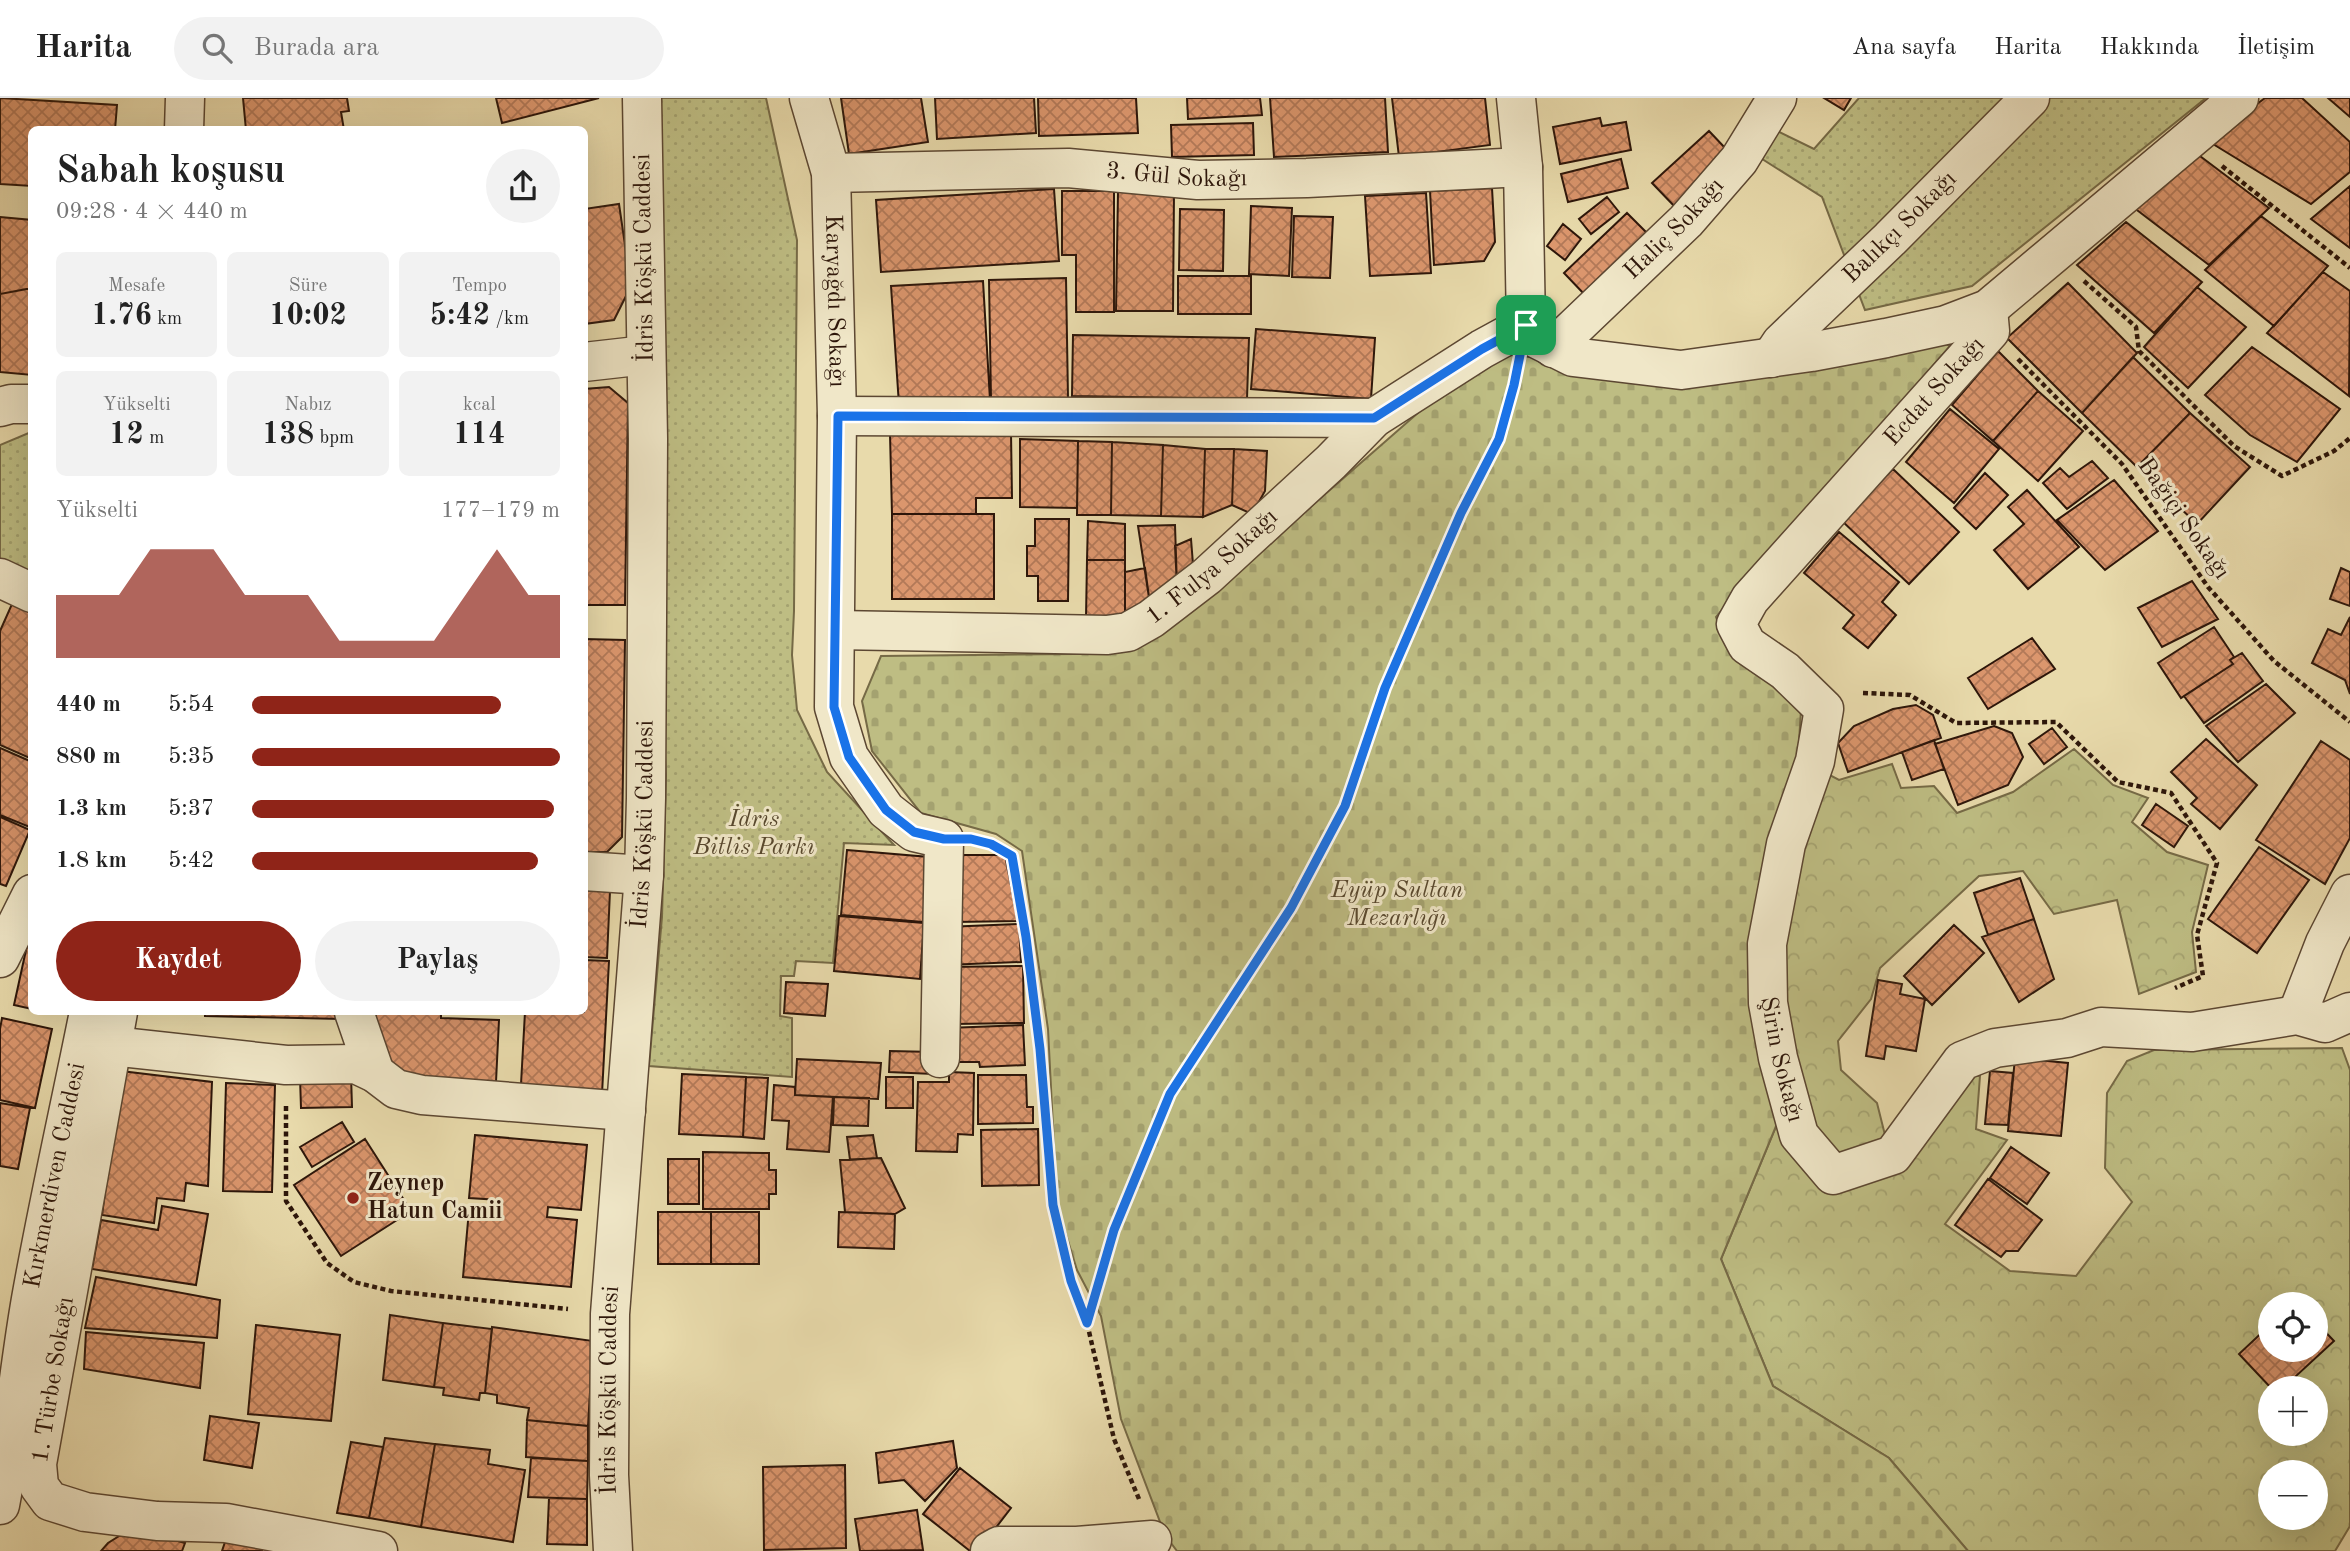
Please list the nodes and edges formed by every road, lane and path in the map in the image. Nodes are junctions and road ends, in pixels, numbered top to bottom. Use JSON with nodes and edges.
{"nodes":[{"id":1,"x":185,"y":98,"type":"edge"},
{"id":2,"x":642,"y":98,"type":"edge"},
{"id":3,"x":808,"y":98,"type":"edge"},
{"id":4,"x":1516,"y":98,"type":"edge"},
{"id":5,"x":1777,"y":98,"type":"edge"},
{"id":6,"x":2029,"y":98,"type":"edge"},
{"id":7,"x":2239,"y":98,"type":"edge"},
{"id":8,"x":184,"y":126,"type":"edge"},
{"id":9,"x":2189,"y":139,"type":"junction"},
{"id":10,"x":1523,"y":167,"type":"junction"},
{"id":11,"x":831,"y":173,"type":"junction"},
{"id":12,"x":2053,"y":255,"type":"junction"},
{"id":13,"x":2350,"y":268,"type":"edge"},
{"id":14,"x":1989,"y":320,"type":"junction"},
{"id":15,"x":1540,"y":337,"type":"junction"},
{"id":16,"x":646,"y":355,"type":"junction"},
{"id":17,"x":1771,"y":358,"type":"junction"},
{"id":18,"x":588,"y":362,"type":"edge"},
{"id":19,"x":28,"y":404,"type":"edge"},
{"id":20,"x":0,"y":407,"type":"edge"},
{"id":21,"x":838,"y":416,"type":"junction"},
{"id":22,"x":1374,"y":418,"type":"junction"},
{"id":23,"x":2350,"y":438,"type":"edge"},
{"id":24,"x":1737,"y":624,"type":"joint"},
{"id":25,"x":836,"y":630,"type":"junction"},
{"id":26,"x":1860,"y":693,"type":"dead end"},
{"id":27,"x":2350,"y":722,"type":"edge"},
{"id":28,"x":944,"y":839,"type":"junction"},
{"id":29,"x":588,"y":871,"type":"edge"},
{"id":30,"x":644,"y":875,"type":"junction"},
{"id":31,"x":2350,"y":894,"type":"edge"},
{"id":32,"x":28,"y":902,"type":"edge"},
{"id":33,"x":0,"y":958,"type":"edge"},
{"id":34,"x":2169,"y":991,"type":"dead end"},
{"id":35,"x":2350,"y":1012,"type":"edge"},
{"id":36,"x":88,"y":1015,"type":"edge"},
{"id":37,"x":355,"y":1015,"type":"edge"},
{"id":38,"x":2297,"y":1015,"type":"junction"},
{"id":39,"x":115,"y":1029,"type":"edge"},
{"id":40,"x":940,"y":1058,"type":"dead end"},
{"id":41,"x":286,"y":1065,"type":"junction"},
{"id":42,"x":375,"y":1073,"type":"junction"},
{"id":43,"x":626,"y":1111,"type":"junction"},
{"id":44,"x":610,"y":1314,"type":"junction"},
{"id":45,"x":1087,"y":1323,"type":"junction"},
{"id":46,"x":9,"y":1379,"type":"edge"},
{"id":47,"x":0,"y":1505,"type":"edge"},
{"id":48,"x":220,"y":1537,"type":"edge"},
{"id":49,"x":1152,"y":1540,"type":"joint"},
{"id":50,"x":378,"y":1551,"type":"edge"},
{"id":51,"x":613,"y":1551,"type":"edge"},
{"id":52,"x":990,"y":1551,"type":"edge"}],
"edges":[{"from":1,"to":8,"type":"street"},
{"from":2,"to":16,"type":"street","name":"İdris Köşkü Caddesi"},
{"from":3,"to":11,"type":"street","name":"Karyağdı Sokağı"},
{"from":4,"to":10,"type":"street"},
{"from":5,"to":15,"type":"street","name":"Haliç Sokağı"},
{"from":6,"to":17,"type":"street","name":"Balıkçı Sokağı"},
{"from":7,"to":9,"type":"street","name":"Ecdat Sokağı"},
{"from":9,"to":12,"type":"street","name":"Ecdat Sokağı"},
{"from":9,"to":13,"type":"path"},
{"from":10,"to":11,"type":"street","name":"3. Gül Sokağı"},
{"from":10,"to":15,"type":"street"},
{"from":11,"to":21,"type":"street","name":"Karyağdı Sokağı"},
{"from":12,"to":14,"type":"street","name":"Ecdat Sokağı"},
{"from":12,"to":23,"type":"path"},
{"from":14,"to":17,"type":"street"},
{"from":14,"to":24,"type":"street","name":"Ecdat Sokağı"},
{"from":14,"to":27,"type":"path","name":"Bağiçi Sokağı"},
{"from":15,"to":17,"type":"street"},
{"from":15,"to":22,"type":"street","name":"1. Fulya Sokağı"},
{"from":15,"to":45,"type":"path"},
{"from":16,"to":18,"type":"street"},
{"from":16,"to":30,"type":"street","name":"İdris Köşkü Caddesi"},
{"from":19,"to":20,"type":"street"},
{"from":21,"to":22,"type":"street"},
{"from":21,"to":25,"type":"street","name":"Karyağdı Sokağı"},
{"from":22,"to":25,"type":"street","name":"1. Fulya Sokağı"},
{"from":24,"to":38,"type":"street","name":"Şirin Sokağı"},
{"from":25,"to":28,"type":"street","name":"Karyağdı Sokağı"},
{"from":26,"to":34,"type":"path"},
{"from":28,"to":40,"type":"street"},
{"from":28,"to":45,"type":"path"},
{"from":29,"to":30,"type":"street"},
{"from":30,"to":43,"type":"street","name":"İdris Köşkü Caddesi"},
{"from":31,"to":38,"type":"street"},
{"from":32,"to":33,"type":"street"},
{"from":35,"to":38,"type":"street"},
{"from":36,"to":46,"type":"street","name":"Kırkmerdiven Caddesi"},
{"from":37,"to":42,"type":"street"},
{"from":39,"to":41,"type":"street"},
{"from":39,"to":48,"type":"street","name":"1. Türbe Sokağı"},
{"from":41,"to":42,"type":"street"},
{"from":41,"to":44,"type":"path"},
{"from":42,"to":43,"type":"street"},
{"from":43,"to":44,"type":"street","name":"İdris Köşkü Caddesi"},
{"from":44,"to":51,"type":"street","name":"İdris Köşkü Caddesi"},
{"from":45,"to":49,"type":"path"},
{"from":46,"to":47,"type":"street","name":"Kırkmerdiven Caddesi"},
{"from":48,"to":50,"type":"street","name":"1. Türbe Sokağı"},
{"from":49,"to":52,"type":"street"}]}
